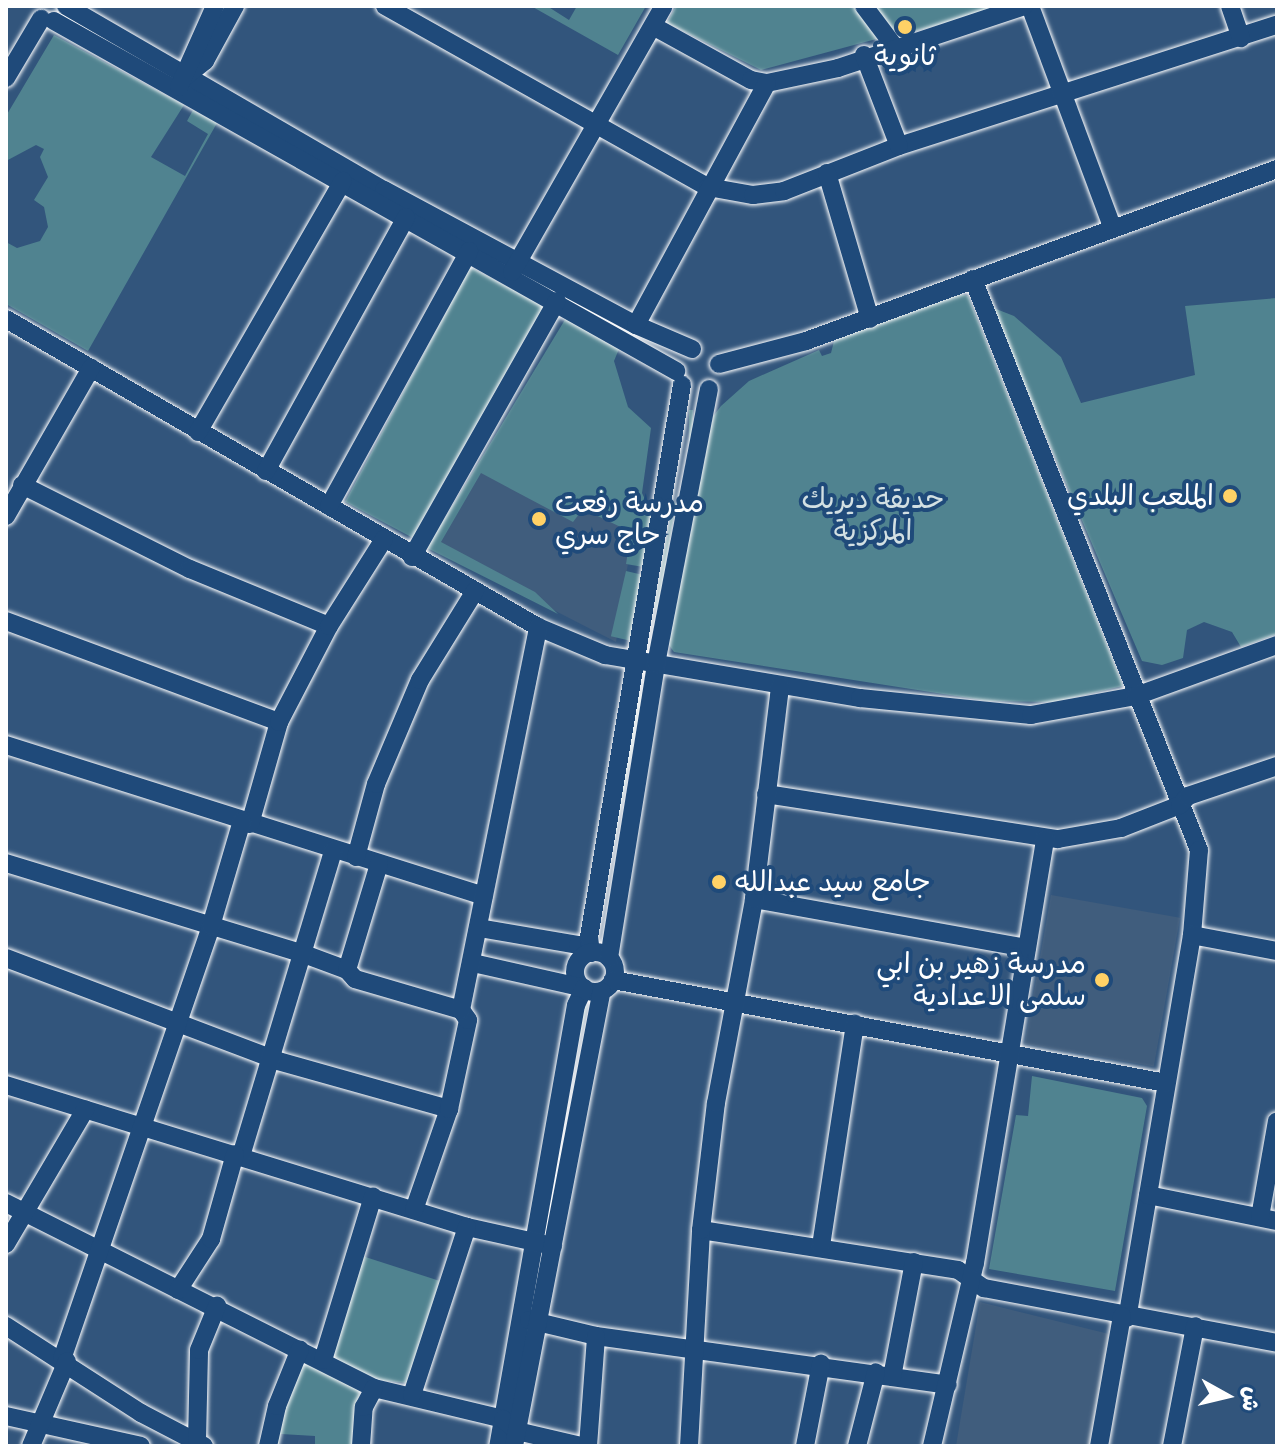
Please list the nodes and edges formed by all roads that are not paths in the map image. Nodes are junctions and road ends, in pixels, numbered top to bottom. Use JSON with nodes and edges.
{"nodes":[{"id":1,"x":66,"y":6,"type":"edge"},
{"id":2,"x":235,"y":6,"type":"edge"},
{"id":3,"x":385,"y":6,"type":"edge"},
{"id":4,"x":664,"y":6,"type":"edge"},
{"id":5,"x":864,"y":6,"type":"edge"},
{"id":6,"x":1024,"y":6,"type":"edge"},
{"id":7,"x":1030,"y":6,"type":"edge"},
{"id":8,"x":1230,"y":6,"type":"edge"},
{"id":9,"x":38,"y":12,"type":"edge"},
{"id":10,"x":215,"y":17,"type":"edge"},
{"id":11,"x":1277,"y":25,"type":"edge"},
{"id":12,"x":653,"y":26,"type":"junction"},
{"id":13,"x":1241,"y":38,"type":"junction"},
{"id":14,"x":894,"y":46,"type":"junction"},
{"id":15,"x":864,"y":55,"type":"junction"},
{"id":16,"x":6,"y":78,"type":"edge"},
{"id":17,"x":181,"y":83,"type":"junction"},
{"id":18,"x":767,"y":83,"type":"junction"},
{"id":19,"x":1063,"y":94,"type":"junction"},
{"id":20,"x":601,"y":123,"type":"junction"},
{"id":21,"x":264,"y":128,"type":"junction"},
{"id":22,"x":899,"y":146,"type":"junction"},
{"id":23,"x":1277,"y":169,"type":"edge"},
{"id":24,"x":827,"y":173,"type":"junction"},
{"id":25,"x":343,"y":181,"type":"junction"},
{"id":26,"x":708,"y":187,"type":"junction"},
{"id":27,"x":406,"y":217,"type":"junction"},
{"id":28,"x":1112,"y":226,"type":"junction"},
{"id":29,"x":469,"y":251,"type":"junction"},
{"id":30,"x":514,"y":268,"type":"junction"},
{"id":31,"x":973,"y":279,"type":"junction"},
{"id":32,"x":557,"y":301,"type":"junction"},
{"id":33,"x":6,"y":319,"type":"edge"},
{"id":34,"x":870,"y":319,"type":"junction"},
{"id":35,"x":636,"y":325,"type":"junction"},
{"id":36,"x":692,"y":349,"type":"junction"},
{"id":37,"x":719,"y":364,"type":"junction"},
{"id":38,"x":91,"y":368,"type":"junction"},
{"id":39,"x":679,"y":378,"type":"junction"},
{"id":40,"x":709,"y":389,"type":"junction"},
{"id":41,"x":198,"y":432,"type":"junction"},
{"id":42,"x":266,"y":471,"type":"junction"},
{"id":43,"x":22,"y":485,"type":"junction"},
{"id":44,"x":667,"y":495,"type":"junction"},
{"id":45,"x":686,"y":498,"type":"junction"},
{"id":46,"x":329,"y":506,"type":"junction"},
{"id":47,"x":6,"y":516,"type":"edge"},
{"id":48,"x":384,"y":539,"type":"junction"},
{"id":49,"x":412,"y":557,"type":"junction"},
{"id":50,"x":475,"y":591,"type":"junction"},
{"id":51,"x":6,"y":621,"type":"edge"},
{"id":52,"x":329,"y":626,"type":"junction"},
{"id":53,"x":538,"y":627,"type":"junction"},
{"id":54,"x":1277,"y":645,"type":"edge"},
{"id":55,"x":648,"y":664,"type":"junction"},
{"id":56,"x":780,"y":686,"type":"junction"},
{"id":57,"x":1136,"y":696,"type":"junction"},
{"id":58,"x":279,"y":722,"type":"junction"},
{"id":59,"x":6,"y":745,"type":"edge"},
{"id":60,"x":1277,"y":766,"type":"edge"},
{"id":61,"x":766,"y":794,"type":"junction"},
{"id":62,"x":1180,"y":805,"type":"junction"},
{"id":63,"x":246,"y":822,"type":"junction"},
{"id":64,"x":1045,"y":839,"type":"junction"},
{"id":65,"x":333,"y":851,"type":"junction"},
{"id":66,"x":356,"y":857,"type":"junction"},
{"id":67,"x":6,"y":863,"type":"edge"},
{"id":68,"x":379,"y":864,"type":"junction"},
{"id":69,"x":484,"y":896,"type":"junction"},
{"id":70,"x":754,"y":899,"type":"junction"},
{"id":71,"x":211,"y":926,"type":"junction"},
{"id":72,"x":479,"y":928,"type":"junction"},
{"id":73,"x":1192,"y":935,"type":"junction"},
{"id":74,"x":1027,"y":948,"type":"junction"},
{"id":75,"x":596,"y":949,"type":"junction"},
{"id":76,"x":1277,"y":951,"type":"edge"},
{"id":77,"x":304,"y":954,"type":"junction"},
{"id":78,"x":6,"y":958,"type":"edge"},
{"id":79,"x":473,"y":963,"type":"junction"},
{"id":80,"x":347,"y":970,"type":"junction"},
{"id":81,"x":594,"y":991,"type":"junction"},
{"id":82,"x":735,"y":1004,"type":"junction"},
{"id":83,"x":461,"y":1010,"type":"junction"},
{"id":84,"x":179,"y":1022,"type":"junction"},
{"id":85,"x":855,"y":1024,"type":"junction"},
{"id":86,"x":1011,"y":1054,"type":"junction"},
{"id":87,"x":271,"y":1059,"type":"junction"},
{"id":88,"x":1166,"y":1083,"type":"junction"},
{"id":89,"x":6,"y":1085,"type":"edge"},
{"id":90,"x":449,"y":1109,"type":"junction"},
{"id":91,"x":85,"y":1110,"type":"junction"},
{"id":92,"x":1277,"y":1121,"type":"edge"},
{"id":93,"x":139,"y":1126,"type":"junction"},
{"id":94,"x":1274,"y":1152,"type":"edge"},
{"id":95,"x":238,"y":1155,"type":"junction"},
{"id":96,"x":1148,"y":1195,"type":"junction"},
{"id":97,"x":373,"y":1196,"type":"junction"},
{"id":98,"x":6,"y":1203,"type":"edge"},
{"id":99,"x":414,"y":1210,"type":"junction"},
{"id":100,"x":25,"y":1213,"type":"junction"},
{"id":101,"x":1268,"y":1219,"type":"edge"},
{"id":102,"x":467,"y":1227,"type":"junction"},
{"id":103,"x":701,"y":1230,"type":"junction"},
{"id":104,"x":6,"y":1244,"type":"edge"},
{"id":105,"x":544,"y":1244,"type":"junction"},
{"id":106,"x":821,"y":1246,"type":"junction"},
{"id":107,"x":97,"y":1250,"type":"junction"},
{"id":108,"x":914,"y":1262,"type":"junction"},
{"id":109,"x":969,"y":1281,"type":"junction"},
{"id":110,"x":178,"y":1290,"type":"junction"},
{"id":111,"x":217,"y":1306,"type":"junction"},
{"id":112,"x":1124,"y":1317,"type":"junction"},
{"id":113,"x":530,"y":1320,"type":"junction"},
{"id":114,"x":6,"y":1326,"type":"edge"},
{"id":115,"x":1195,"y":1326,"type":"junction"},
{"id":116,"x":596,"y":1336,"type":"junction"},
{"id":117,"x":1277,"y":1343,"type":"edge"},
{"id":118,"x":696,"y":1348,"type":"junction"},
{"id":119,"x":300,"y":1349,"type":"junction"},
{"id":120,"x":64,"y":1360,"type":"junction"},
{"id":121,"x":323,"y":1360,"type":"junction"},
{"id":122,"x":821,"y":1364,"type":"junction"},
{"id":123,"x":884,"y":1374,"type":"junction"},
{"id":124,"x":948,"y":1385,"type":"junction"},
{"id":125,"x":374,"y":1388,"type":"junction"},
{"id":126,"x":412,"y":1395,"type":"junction"},
{"id":127,"x":6,"y":1416,"type":"edge"},
{"id":128,"x":39,"y":1424,"type":"junction"},
{"id":129,"x":511,"y":1432,"type":"edge"},
{"id":130,"x":200,"y":1444,"type":"edge"},
{"id":131,"x":31,"y":1446,"type":"edge"},
{"id":132,"x":141,"y":1446,"type":"edge"},
{"id":133,"x":268,"y":1446,"type":"edge"},
{"id":134,"x":361,"y":1446,"type":"edge"},
{"id":135,"x":498,"y":1446,"type":"edge"},
{"id":136,"x":581,"y":1446,"type":"edge"},
{"id":137,"x":588,"y":1446,"type":"edge"},
{"id":138,"x":689,"y":1446,"type":"edge"},
{"id":139,"x":805,"y":1446,"type":"edge"},
{"id":140,"x":857,"y":1446,"type":"edge"},
{"id":141,"x":932,"y":1446,"type":"edge"},
{"id":142,"x":1099,"y":1446,"type":"edge"},
{"id":143,"x":1172,"y":1446,"type":"edge"}],
"edges":[{"from":1,"to":9,"type":"street"},
{"from":1,"to":17,"type":"street"},
{"from":2,"to":10,"type":"street"},
{"from":3,"to":20,"type":"street"},
{"from":4,"to":12,"type":"street"},
{"from":5,"to":14,"type":"street"},
{"from":6,"to":14,"type":"street"},
{"from":7,"to":19,"type":"street"},
{"from":8,"to":13,"type":"street"},
{"from":9,"to":16,"type":"street"},
{"from":9,"to":17,"type":"street"},
{"from":10,"to":17,"type":"street"},
{"from":11,"to":13,"type":"street"},
{"from":12,"to":18,"type":"street"},
{"from":12,"to":20,"type":"street"},
{"from":13,"to":19,"type":"street"},
{"from":14,"to":15,"type":"street"},
{"from":15,"to":18,"type":"street"},
{"from":15,"to":22,"type":"street"},
{"from":17,"to":21,"type":"street"},
{"from":18,"to":26,"type":"street"},
{"from":19,"to":22,"type":"street"},
{"from":19,"to":28,"type":"street"},
{"from":20,"to":26,"type":"street"},
{"from":20,"to":30,"type":"street"},
{"from":21,"to":25,"type":"street"},
{"from":21,"to":30,"type":"street"},
{"from":22,"to":24,"type":"street"},
{"from":23,"to":28,"type":"street"},
{"from":24,"to":26,"type":"street"},
{"from":24,"to":34,"type":"street"},
{"from":25,"to":27,"type":"street"},
{"from":25,"to":41,"type":"street"},
{"from":26,"to":35,"type":"street"},
{"from":27,"to":29,"type":"street"},
{"from":27,"to":42,"type":"street"},
{"from":28,"to":31,"type":"street"},
{"from":29,"to":30,"type":"street"},
{"from":29,"to":46,"type":"street"},
{"from":30,"to":32,"type":"street"},
{"from":30,"to":35,"type":"street"},
{"from":31,"to":34,"type":"street"},
{"from":31,"to":57,"type":"street"},
{"from":32,"to":39,"type":"street"},
{"from":32,"to":49,"type":"street"},
{"from":33,"to":38,"type":"street"},
{"from":34,"to":37,"type":"street"},
{"from":35,"to":36,"type":"street"},
{"from":36,"to":37,"type":"street"},
{"from":36,"to":39,"type":"street"},
{"from":37,"to":40,"type":"street"},
{"from":38,"to":41,"type":"street"},
{"from":38,"to":43,"type":"street"},
{"from":39,"to":40,"type":"street"},
{"from":39,"to":44,"type":"street"},
{"from":40,"to":45,"type":"street"},
{"from":41,"to":42,"type":"street"},
{"from":42,"to":46,"type":"street"},
{"from":43,"to":47,"type":"street"},
{"from":43,"to":52,"type":"street"},
{"from":44,"to":45,"type":"street"},
{"from":44,"to":55,"type":"street"},
{"from":45,"to":55,"type":"street"},
{"from":46,"to":48,"type":"street"},
{"from":48,"to":49,"type":"street"},
{"from":48,"to":52,"type":"street"},
{"from":49,"to":50,"type":"street"},
{"from":50,"to":53,"type":"street"},
{"from":50,"to":66,"type":"street"},
{"from":51,"to":58,"type":"street"},
{"from":52,"to":58,"type":"street"},
{"from":53,"to":55,"type":"street"},
{"from":53,"to":69,"type":"street"},
{"from":54,"to":57,"type":"street"},
{"from":55,"to":56,"type":"street"},
{"from":55,"to":75,"type":"street"},
{"from":55,"to":75,"type":"street"},
{"from":56,"to":57,"type":"street"},
{"from":56,"to":61,"type":"street"},
{"from":57,"to":62,"type":"street"},
{"from":58,"to":63,"type":"street"},
{"from":59,"to":63,"type":"street"},
{"from":60,"to":62,"type":"street"},
{"from":61,"to":64,"type":"street"},
{"from":61,"to":70,"type":"street"},
{"from":62,"to":64,"type":"street"},
{"from":62,"to":73,"type":"street"},
{"from":63,"to":65,"type":"street"},
{"from":63,"to":71,"type":"street"},
{"from":64,"to":74,"type":"street"},
{"from":65,"to":66,"type":"street"},
{"from":65,"to":77,"type":"street"},
{"from":66,"to":68,"type":"street"},
{"from":67,"to":71,"type":"street"},
{"from":68,"to":69,"type":"street"},
{"from":68,"to":80,"type":"street"},
{"from":69,"to":72,"type":"street"},
{"from":70,"to":74,"type":"street"},
{"from":70,"to":82,"type":"street"},
{"from":71,"to":77,"type":"street"},
{"from":71,"to":84,"type":"street"},
{"from":72,"to":75,"type":"street"},
{"from":72,"to":79,"type":"street"},
{"from":73,"to":76,"type":"street"},
{"from":73,"to":88,"type":"street"},
{"from":74,"to":86,"type":"street"},
{"from":75,"to":81,"type":"street"},
{"from":75,"to":81,"type":"street"},
{"from":77,"to":80,"type":"street"},
{"from":77,"to":87,"type":"street"},
{"from":78,"to":84,"type":"street"},
{"from":79,"to":81,"type":"street"},
{"from":79,"to":83,"type":"street"},
{"from":80,"to":83,"type":"street"},
{"from":81,"to":82,"type":"street"},
{"from":81,"to":105,"type":"street"},
{"from":81,"to":105,"type":"street"},
{"from":82,"to":85,"type":"street"},
{"from":82,"to":103,"type":"street"},
{"from":83,"to":90,"type":"street"},
{"from":84,"to":87,"type":"street"},
{"from":84,"to":93,"type":"street"},
{"from":85,"to":86,"type":"street"},
{"from":85,"to":106,"type":"street"},
{"from":86,"to":88,"type":"street"},
{"from":86,"to":109,"type":"street"},
{"from":87,"to":90,"type":"street"},
{"from":87,"to":95,"type":"street"},
{"from":88,"to":96,"type":"street"},
{"from":89,"to":91,"type":"street"},
{"from":90,"to":99,"type":"street"},
{"from":91,"to":93,"type":"street"},
{"from":91,"to":100,"type":"street"},
{"from":92,"to":94,"type":"street"},
{"from":93,"to":95,"type":"street"},
{"from":93,"to":107,"type":"street"},
{"from":94,"to":101,"type":"street"},
{"from":95,"to":97,"type":"street"},
{"from":95,"to":110,"type":"street"},
{"from":96,"to":101,"type":"street"},
{"from":96,"to":112,"type":"street"},
{"from":97,"to":99,"type":"street"},
{"from":97,"to":121,"type":"street"},
{"from":98,"to":100,"type":"street"},
{"from":99,"to":102,"type":"street"},
{"from":100,"to":104,"type":"street"},
{"from":100,"to":107,"type":"street"},
{"from":102,"to":105,"type":"street"},
{"from":102,"to":126,"type":"street"},
{"from":103,"to":106,"type":"street"},
{"from":103,"to":118,"type":"street"},
{"from":105,"to":113,"type":"street"},
{"from":106,"to":108,"type":"street"},
{"from":107,"to":110,"type":"street"},
{"from":107,"to":120,"type":"street"},
{"from":108,"to":109,"type":"street"},
{"from":108,"to":123,"type":"street"},
{"from":109,"to":112,"type":"street"},
{"from":109,"to":124,"type":"street"},
{"from":110,"to":111,"type":"street"},
{"from":111,"to":119,"type":"street"},
{"from":111,"to":130,"type":"street"},
{"from":112,"to":115,"type":"street"},
{"from":112,"to":142,"type":"street"},
{"from":113,"to":116,"type":"street"},
{"from":113,"to":129,"type":"street"},
{"from":114,"to":120,"type":"street"},
{"from":115,"to":117,"type":"street"},
{"from":115,"to":143,"type":"street"},
{"from":116,"to":118,"type":"street"},
{"from":116,"to":137,"type":"street"},
{"from":118,"to":122,"type":"street"},
{"from":118,"to":138,"type":"street"},
{"from":119,"to":121,"type":"street"},
{"from":119,"to":133,"type":"street"},
{"from":120,"to":128,"type":"street"},
{"from":120,"to":130,"type":"street"},
{"from":121,"to":125,"type":"street"},
{"from":122,"to":123,"type":"street"},
{"from":122,"to":139,"type":"street"},
{"from":123,"to":124,"type":"street"},
{"from":123,"to":140,"type":"street"},
{"from":124,"to":141,"type":"street"},
{"from":125,"to":126,"type":"street"},
{"from":125,"to":134,"type":"street"},
{"from":126,"to":129,"type":"street"},
{"from":127,"to":128,"type":"street"},
{"from":128,"to":131,"type":"street"},
{"from":128,"to":132,"type":"street"},
{"from":129,"to":135,"type":"street"},
{"from":129,"to":136,"type":"street"}]}
